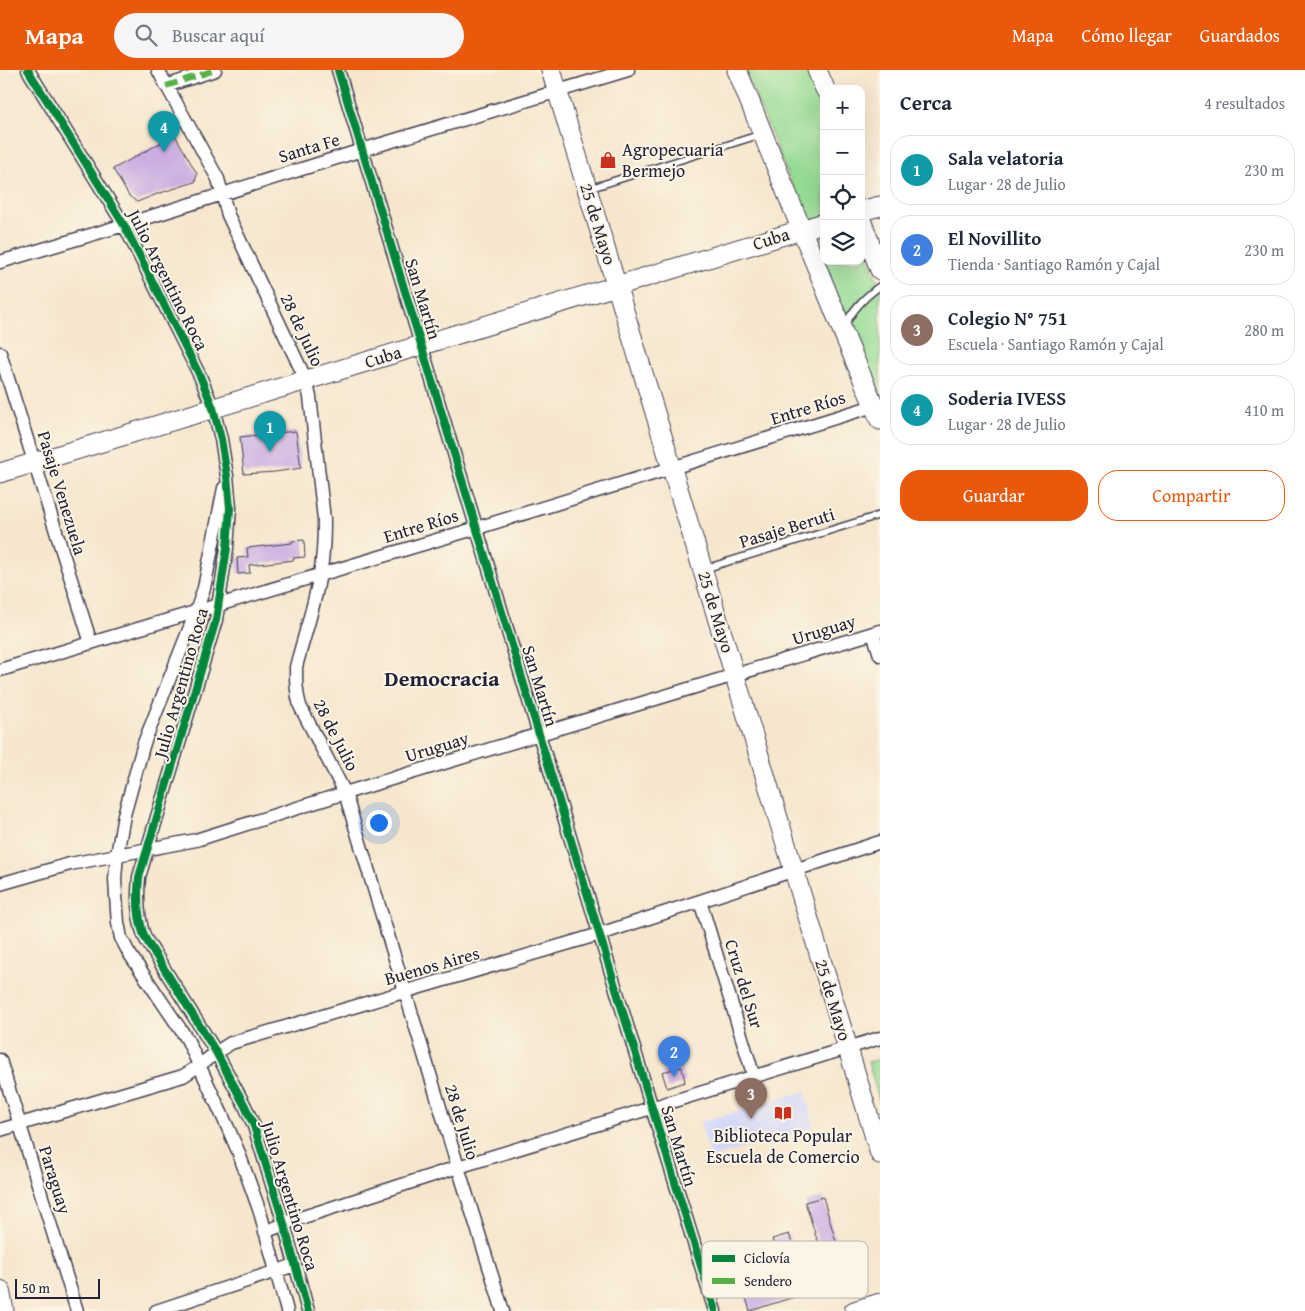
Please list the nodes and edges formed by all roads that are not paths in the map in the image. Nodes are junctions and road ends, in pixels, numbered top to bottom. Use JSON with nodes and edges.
{"nodes":[{"id":1,"x":28,"y":70,"type":"edge"},
{"id":2,"x":158,"y":70,"type":"edge"},
{"id":3,"x":215,"y":70,"type":"edge"},
{"id":4,"x":338,"y":70,"type":"edge"},
{"id":5,"x":551,"y":70,"type":"edge"},
{"id":6,"x":628,"y":70,"type":"edge"},
{"id":7,"x":737,"y":70,"type":"edge"},
{"id":8,"x":817,"y":70,"type":"edge"},
{"id":9,"x":823,"y":85,"type":"edge"},
{"id":10,"x":166,"y":86,"type":"junction"},
{"id":11,"x":558,"y":91,"type":"junction"},
{"id":12,"x":763,"y":134,"type":"junction"},
{"id":13,"x":362,"y":150,"type":"junction"},
{"id":14,"x":587,"y":189,"type":"junction"},
{"id":15,"x":222,"y":194,"type":"junction"},
{"id":16,"x":880,"y":206,"type":"edge"},
{"id":17,"x":865,"y":210,"type":"edge"},
{"id":18,"x":820,"y":224,"type":"edge"},
{"id":19,"x":124,"y":225,"type":"junction"},
{"id":20,"x":802,"y":229,"type":"junction"},
{"id":21,"x":865,"y":231,"type":"edge"},
{"id":22,"x":0,"y":262,"type":"edge"},
{"id":23,"x":880,"y":270,"type":"edge"},
{"id":24,"x":617,"y":286,"type":"junction"},
{"id":25,"x":880,"y":286,"type":"edge"},
{"id":26,"x":843,"y":332,"type":"junction"},
{"id":27,"x":421,"y":345,"type":"junction"},
{"id":28,"x":0,"y":353,"type":"edge"},
{"id":29,"x":306,"y":380,"type":"junction"},
{"id":30,"x":213,"y":408,"type":"junction"},
{"id":31,"x":878,"y":410,"type":"edge"},
{"id":32,"x":35,"y":463,"type":"junction"},
{"id":33,"x":672,"y":468,"type":"junction"},
{"id":34,"x":0,"y":473,"type":"edge"},
{"id":35,"x":227,"y":476,"type":"junction"},
{"id":36,"x":880,"y":515,"type":"edge"},
{"id":37,"x":476,"y":528,"type":"junction"},
{"id":38,"x":703,"y":569,"type":"junction"},
{"id":39,"x":320,"y":574,"type":"junction"},
{"id":40,"x":219,"y":605,"type":"junction"},
{"id":41,"x":196,"y":612,"type":"junction"},
{"id":42,"x":877,"y":632,"type":"edge"},
{"id":43,"x":91,"y":643,"type":"junction"},
{"id":44,"x":880,"y":655,"type":"edge"},
{"id":45,"x":0,"y":670,"type":"edge"},
{"id":46,"x":735,"y":675,"type":"junction"},
{"id":47,"x":539,"y":734,"type":"junction"},
{"id":48,"x":345,"y":793,"type":"junction"},
{"id":49,"x":880,"y":842,"type":"edge"},
{"id":50,"x":147,"y":849,"type":"junction"},
{"id":51,"x":117,"y":855,"type":"junction"},
{"id":52,"x":794,"y":870,"type":"junction"},
{"id":53,"x":0,"y":884,"type":"edge"},
{"id":54,"x":700,"y":901,"type":"junction"},
{"id":55,"x":600,"y":934,"type":"junction"},
{"id":56,"x":404,"y":992,"type":"junction"},
{"id":57,"x":880,"y":1038,"type":"edge"},
{"id":58,"x":848,"y":1048,"type":"junction"},
{"id":59,"x":216,"y":1052,"type":"junction"},
{"id":60,"x":0,"y":1060,"type":"edge"},
{"id":61,"x":200,"y":1066,"type":"junction"},
{"id":62,"x":754,"y":1077,"type":"junction"},
{"id":63,"x":652,"y":1108,"type":"junction"},
{"id":64,"x":19,"y":1124,"type":"junction"},
{"id":65,"x":0,"y":1130,"type":"edge"},
{"id":66,"x":880,"y":1154,"type":"edge"},
{"id":67,"x":458,"y":1168,"type":"junction"},
{"id":68,"x":284,"y":1224,"type":"junction"},
{"id":69,"x":266,"y":1232,"type":"junction"},
{"id":70,"x":295,"y":1265,"type":"junction"},
{"id":71,"x":702,"y":1269,"type":"edge"},
{"id":72,"x":277,"y":1271,"type":"junction"},
{"id":73,"x":0,"y":1290,"type":"edge"},
{"id":74,"x":711,"y":1298,"type":"edge"},
{"id":75,"x":880,"y":1303,"type":"edge"},
{"id":76,"x":4,"y":1311,"type":"edge"},
{"id":77,"x":77,"y":1311,"type":"edge"},
{"id":78,"x":156,"y":1311,"type":"edge"},
{"id":79,"x":287,"y":1311,"type":"edge"},
{"id":80,"x":308,"y":1311,"type":"edge"},
{"id":81,"x":503,"y":1311,"type":"edge"},
{"id":82,"x":715,"y":1311,"type":"edge"},
{"id":83,"x":854,"y":1311,"type":"edge"}],
"edges":[{"from":1,"to":19,"type":"street","name":"Julio Argentino Roca"},
{"from":2,"to":10,"type":"street","name":"28 de Julio"},
{"from":3,"to":10,"type":"street"},
{"from":4,"to":13,"type":"street","name":"San Martín"},
{"from":5,"to":11,"type":"street","name":"25 de Mayo"},
{"from":6,"to":11,"type":"street","name":"Santa Fe"},
{"from":7,"to":12,"type":"street"},
{"from":8,"to":9,"type":"street"},
{"from":10,"to":15,"type":"street","name":"28 de Julio"},
{"from":11,"to":13,"type":"street","name":"Santa Fe"},
{"from":11,"to":14,"type":"street","name":"25 de Mayo"},
{"from":12,"to":14,"type":"lane"},
{"from":12,"to":20,"type":"street"},
{"from":13,"to":15,"type":"street","name":"Santa Fe"},
{"from":13,"to":27,"type":"street","name":"San Martín"},
{"from":14,"to":24,"type":"street","name":"25 de Mayo"},
{"from":15,"to":19,"type":"street","name":"Santa Fe"},
{"from":15,"to":29,"type":"street","name":"28 de Julio"},
{"from":16,"to":17,"type":"street"},
{"from":18,"to":20,"type":"street","name":"Cuba"},
{"from":19,"to":22,"type":"street","name":"Santa Fe"},
{"from":19,"to":30,"type":"street","name":"Julio Argentino Roca"},
{"from":20,"to":24,"type":"street","name":"Cuba"},
{"from":20,"to":26,"type":"street"},
{"from":21,"to":23,"type":"street"},
{"from":24,"to":27,"type":"street","name":"Cuba"},
{"from":24,"to":33,"type":"street","name":"25 de Mayo"},
{"from":25,"to":26,"type":"lane"},
{"from":26,"to":31,"type":"street"},
{"from":27,"to":29,"type":"street","name":"Cuba"},
{"from":27,"to":37,"type":"street","name":"San Martín"},
{"from":28,"to":32,"type":"street","name":"Pasaje Venezuela"},
{"from":29,"to":30,"type":"street","name":"Cuba"},
{"from":29,"to":39,"type":"street","name":"28 de Julio"},
{"from":30,"to":32,"type":"street","name":"Cuba"},
{"from":30,"to":35,"type":"street","name":"Julio Argentino Roca"},
{"from":31,"to":33,"type":"street","name":"Entre Ríos"},
{"from":32,"to":34,"type":"street","name":"Cuba"},
{"from":32,"to":43,"type":"street","name":"Pasaje Venezuela"},
{"from":33,"to":37,"type":"street","name":"Entre Ríos"},
{"from":33,"to":38,"type":"street","name":"25 de Mayo"},
{"from":35,"to":40,"type":"street","name":"Julio Argentino Roca"},
{"from":35,"to":41,"type":"street","name":"Julio Argentino Roca"},
{"from":36,"to":38,"type":"lane","name":"Pasaje Beruti"},
{"from":37,"to":39,"type":"street","name":"Entre Ríos"},
{"from":37,"to":47,"type":"street","name":"San Martín"},
{"from":38,"to":46,"type":"street","name":"25 de Mayo"},
{"from":39,"to":40,"type":"street","name":"Entre Ríos"},
{"from":39,"to":48,"type":"street","name":"28 de Julio"},
{"from":40,"to":41,"type":"street","name":"Entre Ríos"},
{"from":40,"to":50,"type":"street","name":"Julio Argentino Roca"},
{"from":41,"to":43,"type":"street","name":"Entre Ríos"},
{"from":41,"to":51,"type":"street","name":"Julio Argentino Roca"},
{"from":42,"to":44,"type":"street"},
{"from":42,"to":46,"type":"street","name":"Uruguay"},
{"from":43,"to":45,"type":"street","name":"Entre Ríos"},
{"from":46,"to":47,"type":"street","name":"Uruguay"},
{"from":46,"to":52,"type":"street","name":"25 de Mayo"},
{"from":47,"to":48,"type":"street","name":"Uruguay"},
{"from":47,"to":55,"type":"street","name":"San Martín"},
{"from":48,"to":50,"type":"street","name":"Uruguay"},
{"from":48,"to":56,"type":"street","name":"28 de Julio"},
{"from":49,"to":52,"type":"street","name":"Buenos Aires"},
{"from":50,"to":51,"type":"street","name":"Uruguay"},
{"from":50,"to":59,"type":"street","name":"Julio Argentino Roca"},
{"from":51,"to":53,"type":"street","name":"Uruguay"},
{"from":51,"to":61,"type":"street","name":"Julio Argentino Roca"},
{"from":52,"to":54,"type":"street","name":"Buenos Aires"},
{"from":52,"to":58,"type":"street","name":"25 de Mayo"},
{"from":54,"to":55,"type":"street","name":"Buenos Aires"},
{"from":54,"to":62,"type":"street","name":"Cruz del Sur"},
{"from":55,"to":56,"type":"street","name":"Buenos Aires"},
{"from":55,"to":63,"type":"street","name":"San Martín"},
{"from":56,"to":59,"type":"street","name":"Buenos Aires"},
{"from":56,"to":67,"type":"street","name":"28 de Julio"},
{"from":57,"to":58,"type":"street"},
{"from":58,"to":62,"type":"street"},
{"from":58,"to":66,"type":"street","name":"25 de Mayo"},
{"from":59,"to":61,"type":"street","name":"Buenos Aires"},
{"from":59,"to":68,"type":"street","name":"Julio Argentino Roca"},
{"from":60,"to":64,"type":"street","name":"Paraguay"},
{"from":61,"to":64,"type":"street","name":"Buenos Aires"},
{"from":61,"to":69,"type":"street","name":"Julio Argentino Roca"},
{"from":62,"to":63,"type":"street"},
{"from":63,"to":67,"type":"street"},
{"from":63,"to":71,"type":"street","name":"San Martín"},
{"from":64,"to":65,"type":"street","name":"Buenos Aires"},
{"from":64,"to":77,"type":"street","name":"Paraguay"},
{"from":67,"to":68,"type":"street"},
{"from":67,"to":81,"type":"street","name":"28 de Julio"},
{"from":68,"to":69,"type":"street"},
{"from":68,"to":70,"type":"street","name":"Julio Argentino Roca"},
{"from":69,"to":72,"type":"street","name":"Julio Argentino Roca"},
{"from":70,"to":72,"type":"street"},
{"from":70,"to":80,"type":"street","name":"Julio Argentino Roca"},
{"from":72,"to":78,"type":"street"},
{"from":72,"to":79,"type":"street","name":"Julio Argentino Roca"},
{"from":73,"to":76,"type":"street"},
{"from":74,"to":82,"type":"street","name":"San Martín"},
{"from":75,"to":83,"type":"street"}]}
